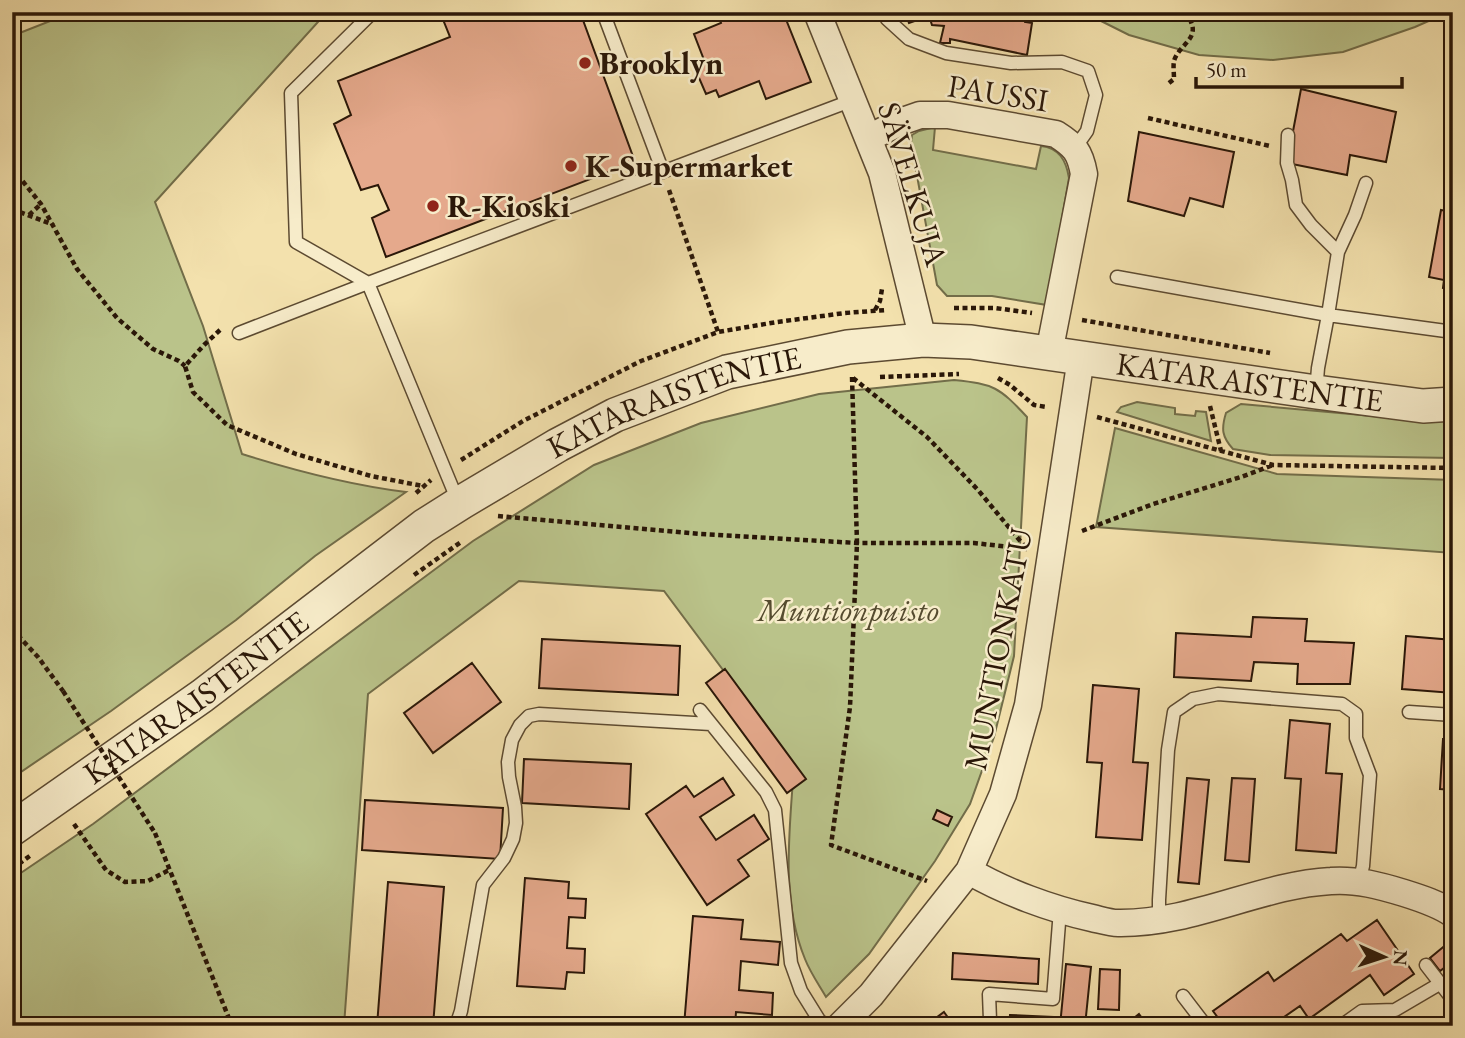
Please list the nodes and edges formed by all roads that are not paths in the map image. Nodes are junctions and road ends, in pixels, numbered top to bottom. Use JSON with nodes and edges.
{"nodes":[{"id":1,"x":373,"y":12,"type":"edge"},
{"id":2,"x":603,"y":12,"type":"edge"},
{"id":3,"x":817,"y":12,"type":"edge"},
{"id":4,"x":885,"y":12,"type":"edge"},
{"id":5,"x":853,"y":100,"type":"junction"},
{"id":6,"x":1289,"y":135,"type":"dead end"},
{"id":7,"x":869,"y":138,"type":"junction"},
{"id":8,"x":1075,"y":148,"type":"junction"},
{"id":9,"x":663,"y":172,"type":"junction"},
{"id":10,"x":1366,"y":183,"type":"dead end"},
{"id":11,"x":1338,"y":252,"type":"junction"},
{"id":12,"x":1117,"y":277,"type":"dead end"},
{"id":13,"x":368,"y":283,"type":"junction"},
{"id":14,"x":1328,"y":315,"type":"junction"},
{"id":15,"x":1453,"y":332,"type":"edge"},
{"id":16,"x":239,"y":333,"type":"dead end"},
{"id":17,"x":923,"y":340,"type":"junction"},
{"id":18,"x":1049,"y":353,"type":"junction"},
{"id":19,"x":1082,"y":358,"type":"junction"},
{"id":20,"x":1317,"y":380,"type":"junction"},
{"id":21,"x":1453,"y":404,"type":"edge"},
{"id":22,"x":462,"y":502,"type":"junction"},
{"id":23,"x":701,"y":710,"type":"dead end"},
{"id":24,"x":1409,"y":712,"type":"dead end"},
{"id":25,"x":1453,"y":715,"type":"edge"},
{"id":26,"x":711,"y":724,"type":"junction"},
{"id":27,"x":12,"y":828,"type":"edge"},
{"id":28,"x":969,"y":871,"type":"junction"},
{"id":29,"x":1359,"y":882,"type":"junction"},
{"id":30,"x":1060,"y":910,"type":"junction"},
{"id":31,"x":1452,"y":912,"type":"edge"},
{"id":32,"x":1159,"y":920,"type":"junction"},
{"id":33,"x":1426,"y":965,"type":"dead end"},
{"id":34,"x":1441,"y":984,"type":"junction"},
{"id":35,"x":1183,"y":996,"type":"dead end"},
{"id":36,"x":1453,"y":1000,"type":"edge"},
{"id":37,"x":456,"y":1026,"type":"edge"},
{"id":38,"x":826,"y":1026,"type":"edge"},
{"id":39,"x":840,"y":1026,"type":"edge"},
{"id":40,"x":994,"y":1026,"type":"edge"},
{"id":41,"x":1206,"y":1026,"type":"edge"},
{"id":42,"x":1341,"y":1026,"type":"edge"}],
"edges":[{"from":1,"to":13,"type":"lane"},
{"from":2,"to":9,"type":"lane"},
{"from":3,"to":5,"type":"street","name":"SÄVELKUJA"},
{"from":4,"to":8,"type":"lane"},
{"from":5,"to":7,"type":"street","name":"SÄVELKUJA"},
{"from":5,"to":9,"type":"lane"},
{"from":6,"to":11,"type":"lane"},
{"from":7,"to":8,"type":"street","name":"PAUSSI"},
{"from":7,"to":17,"type":"street","name":"SÄVELKUJA"},
{"from":8,"to":18,"type":"street","name":"PAUSSI"},
{"from":9,"to":13,"type":"lane"},
{"from":10,"to":11,"type":"lane"},
{"from":11,"to":14,"type":"lane"},
{"from":12,"to":14,"type":"lane"},
{"from":13,"to":16,"type":"lane"},
{"from":13,"to":22,"type":"lane"},
{"from":14,"to":15,"type":"lane"},
{"from":14,"to":20,"type":"lane"},
{"from":17,"to":18,"type":"street","name":"KATARAISTENTIE"},
{"from":17,"to":22,"type":"street","name":"KATARAISTENTIE"},
{"from":18,"to":19,"type":"street","name":"KATARAISTENTIE"},
{"from":19,"to":20,"type":"street","name":"KATARAISTENTIE"},
{"from":19,"to":28,"type":"street","name":"MUNTIONKATU"},
{"from":20,"to":21,"type":"street","name":"KATARAISTENTIE"},
{"from":22,"to":27,"type":"street","name":"KATARAISTENTIE"},
{"from":23,"to":26,"type":"lane"},
{"from":24,"to":25,"type":"lane"},
{"from":26,"to":37,"type":"lane"},
{"from":26,"to":38,"type":"lane"},
{"from":28,"to":30,"type":"street"},
{"from":28,"to":39,"type":"street","name":"MUNTIONKATU"},
{"from":29,"to":31,"type":"street"},
{"from":29,"to":32,"type":"street"},
{"from":29,"to":32,"type":"lane"},
{"from":30,"to":32,"type":"street"},
{"from":30,"to":40,"type":"lane"},
{"from":33,"to":34,"type":"lane"},
{"from":34,"to":36,"type":"lane"},
{"from":34,"to":42,"type":"lane"},
{"from":35,"to":41,"type":"lane"}]}
